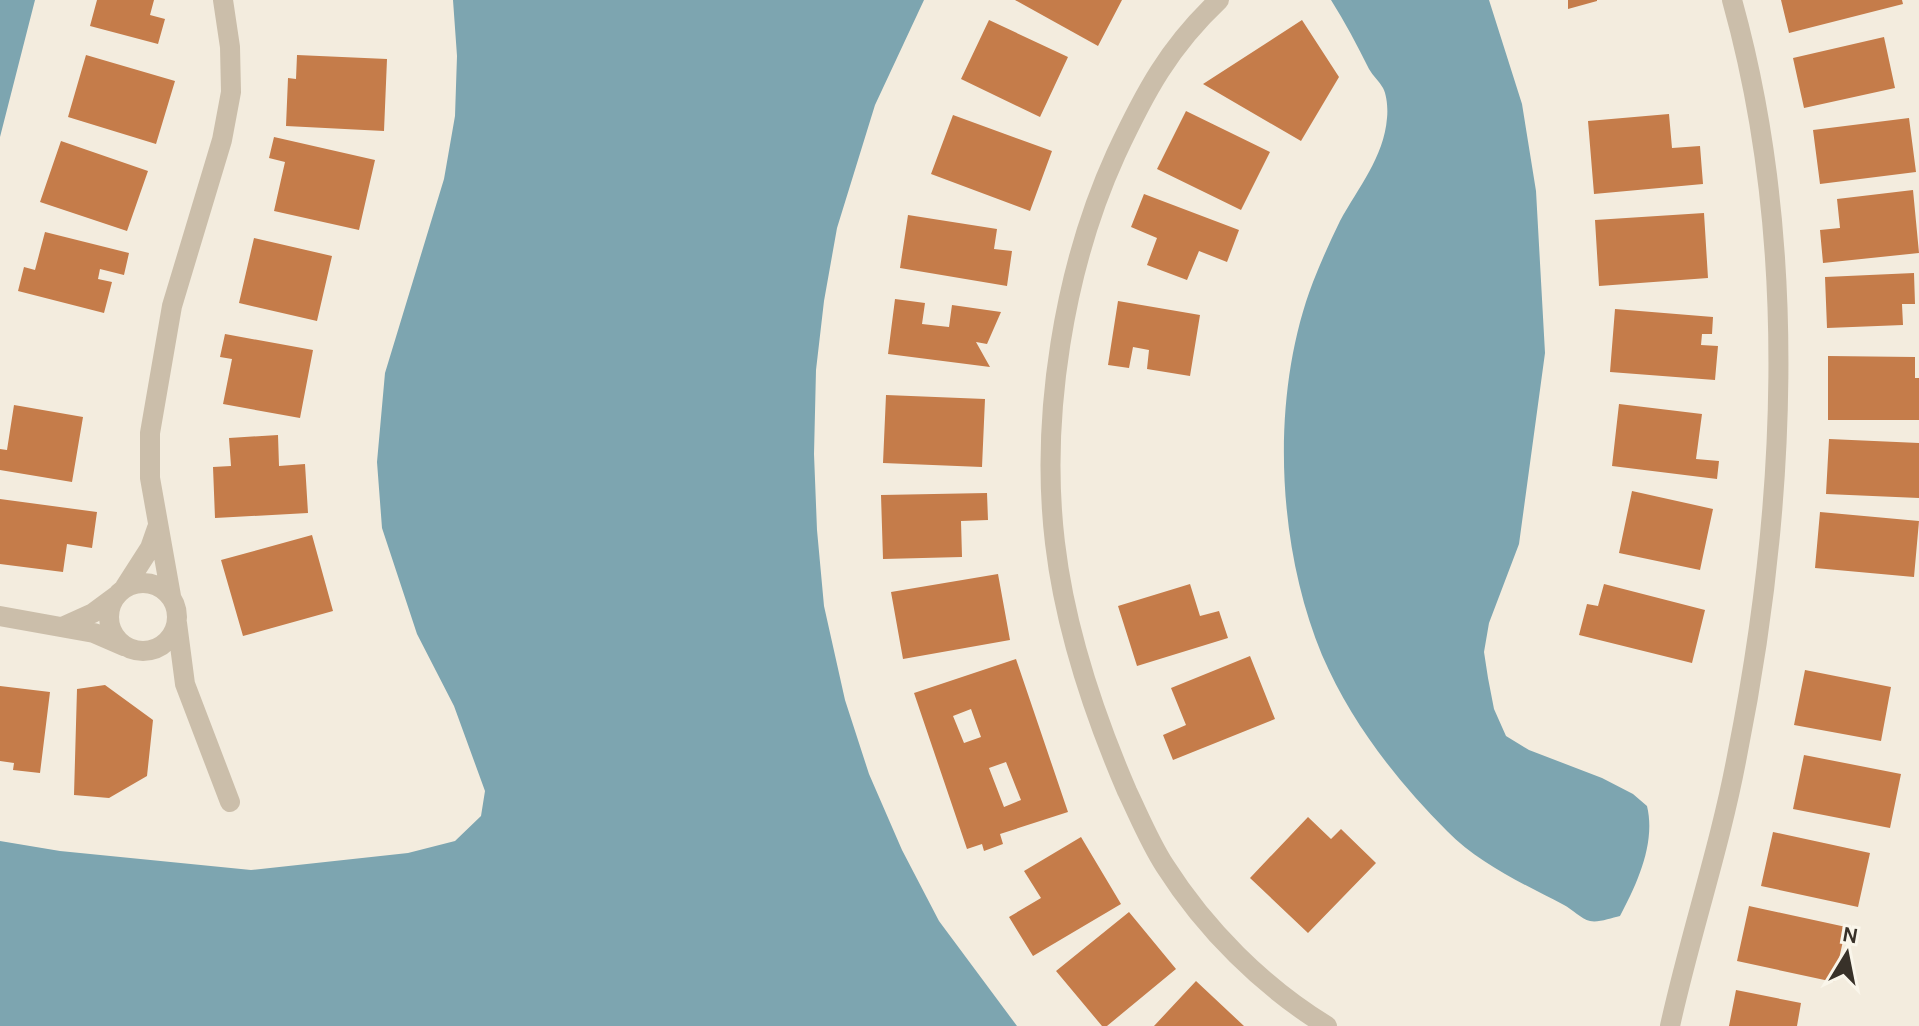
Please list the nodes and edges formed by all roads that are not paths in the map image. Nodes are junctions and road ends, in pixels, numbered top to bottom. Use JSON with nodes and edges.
{"nodes":[{"id":1,"x":223,"y":0,"type":"edge"},
{"id":2,"x":1219,"y":0,"type":"edge"},
{"id":3,"x":1732,"y":0,"type":"edge"},
{"id":4,"x":159,"y":524,"type":"junction"},
{"id":5,"x":120,"y":592,"type":"junction"},
{"id":6,"x":171,"y":596,"type":"junction"},
{"id":7,"x":0,"y":616,"type":"edge"},
{"id":8,"x":177,"y":622,"type":"junction"},
{"id":9,"x":62,"y":627,"type":"junction"},
{"id":10,"x":130,"y":648,"type":"junction"},
{"id":11,"x":185,"y":684,"type":"junction"},
{"id":12,"x":230,"y":802,"type":"dead end"},
{"id":13,"x":1327,"y":1026,"type":"edge"},
{"id":14,"x":1670,"y":1026,"type":"edge"}],
"edges":[{"from":1,"to":4,"type":"street"},
{"from":2,"to":13,"type":"street"},
{"from":3,"to":14,"type":"street"},
{"from":4,"to":5,"type":"street"},
{"from":4,"to":6,"type":"street"},
{"from":5,"to":6,"type":"street"},
{"from":5,"to":9,"type":"street"},
{"from":5,"to":10,"type":"street"},
{"from":6,"to":8,"type":"street"},
{"from":7,"to":9,"type":"street"},
{"from":8,"to":10,"type":"street"},
{"from":8,"to":11,"type":"street"},
{"from":9,"to":10,"type":"street"},
{"from":10,"to":11,"type":"street"},
{"from":11,"to":12,"type":"street"}]}
